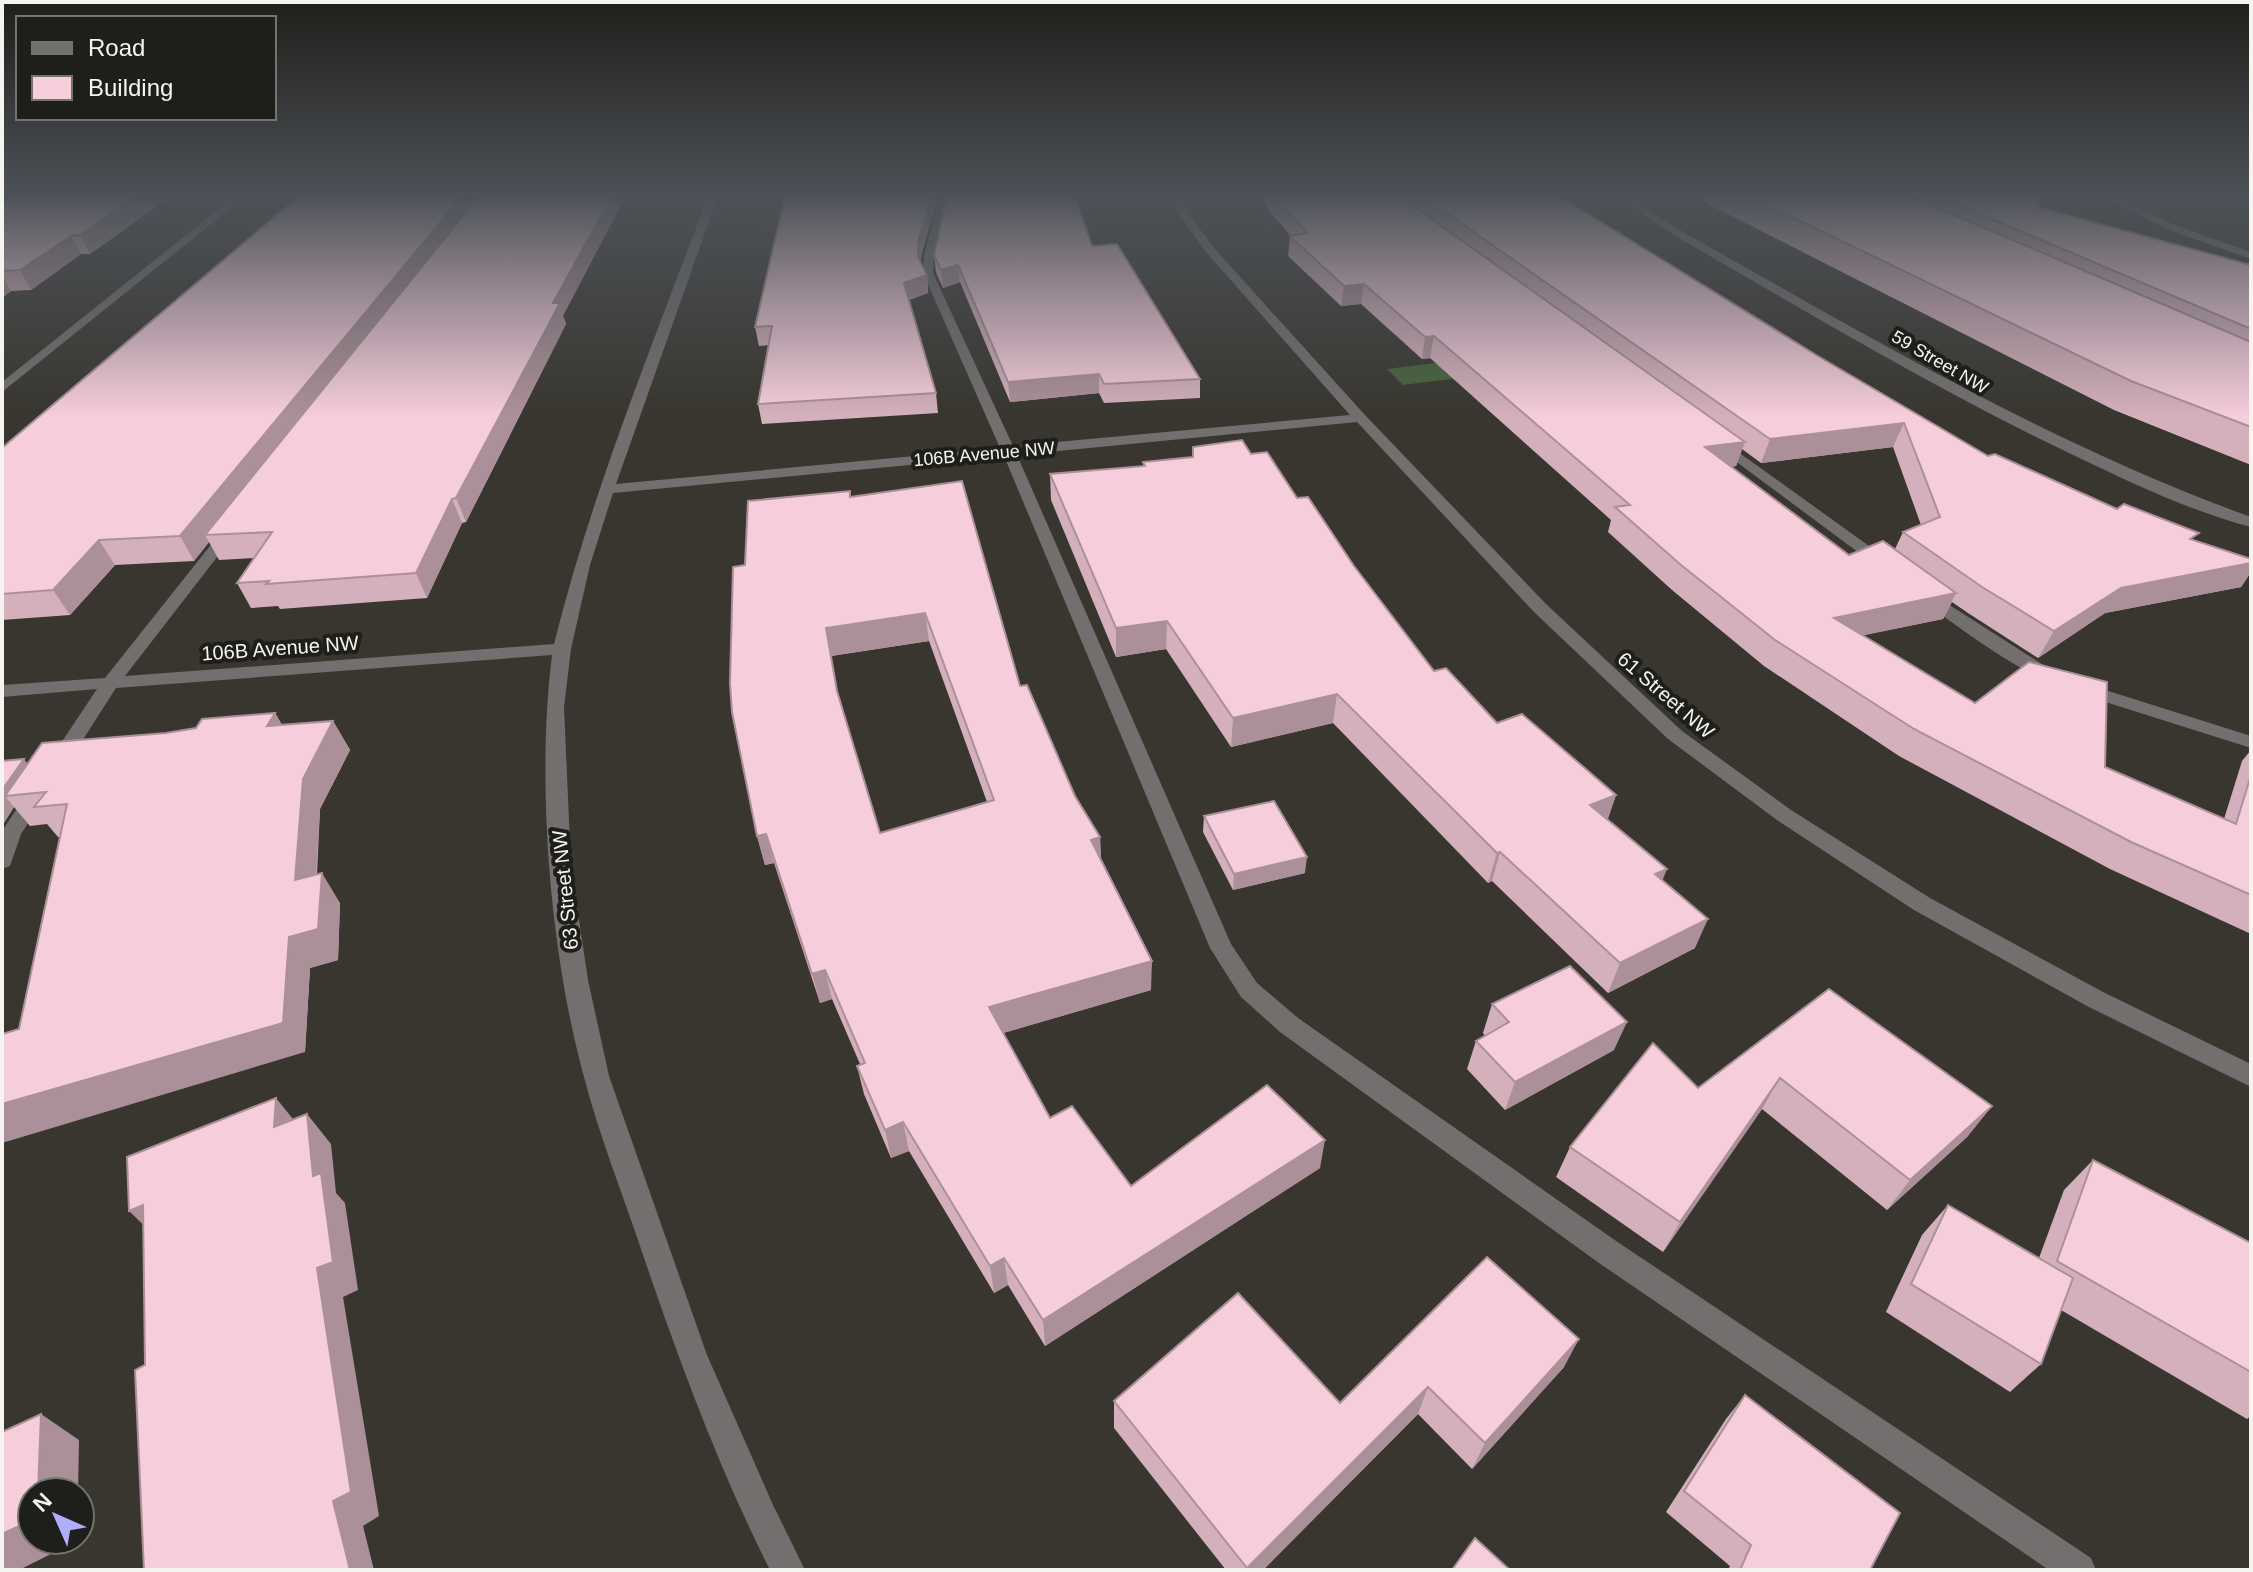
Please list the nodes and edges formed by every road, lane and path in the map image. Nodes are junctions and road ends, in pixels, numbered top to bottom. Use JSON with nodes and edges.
{"nodes":[{"id":1,"x":150,"y":269,"type":"edge"},
{"id":2,"x":686,"y":269,"type":"edge"},
{"id":3,"x":928,"y":269,"type":"edge"},
{"id":4,"x":1227,"y":269,"type":"edge"},
{"id":5,"x":1741,"y":269,"type":"edge"},
{"id":6,"x":2,"y":388,"type":"edge"},
{"id":7,"x":1360,"y":418,"type":"junction"},
{"id":8,"x":1711,"y":436,"type":"edge"},
{"id":9,"x":1009,"y":452,"type":"junction"},
{"id":10,"x":607,"y":489,"type":"junction"},
{"id":11,"x":238,"y":520,"type":"edge"},
{"id":12,"x":2251,"y":522,"type":"edge"},
{"id":13,"x":562,"y":649,"type":"junction"},
{"id":14,"x":110,"y":683,"type":"junction"},
{"id":15,"x":2,"y":691,"type":"edge"},
{"id":16,"x":2251,"y":742,"type":"edge"},
{"id":17,"x":2,"y":861,"type":"edge"},
{"id":18,"x":2251,"y":1076,"type":"edge"},
{"id":19,"x":788,"y":1570,"type":"edge"},
{"id":20,"x":2079,"y":1570,"type":"edge"}],
"edges":[{"from":1,"to":6,"type":"street"},
{"from":2,"to":10,"type":"street","name":"63 Street NW"},
{"from":3,"to":9,"type":"street"},
{"from":4,"to":7,"type":"street","name":"61 Street NW"},
{"from":5,"to":12,"type":"street","name":"59 Street NW"},
{"from":7,"to":9,"type":"street","name":"106B Avenue NW"},
{"from":7,"to":18,"type":"street","name":"61 Street NW"},
{"from":8,"to":16,"type":"street"},
{"from":9,"to":10,"type":"street","name":"106B Avenue NW"},
{"from":9,"to":20,"type":"street"},
{"from":10,"to":13,"type":"street","name":"63 Street NW"},
{"from":11,"to":14,"type":"street"},
{"from":13,"to":14,"type":"street","name":"106B Avenue NW"},
{"from":13,"to":19,"type":"street","name":"63 Street NW"},
{"from":14,"to":15,"type":"street","name":"106B Avenue NW"},
{"from":14,"to":17,"type":"street"}]}
